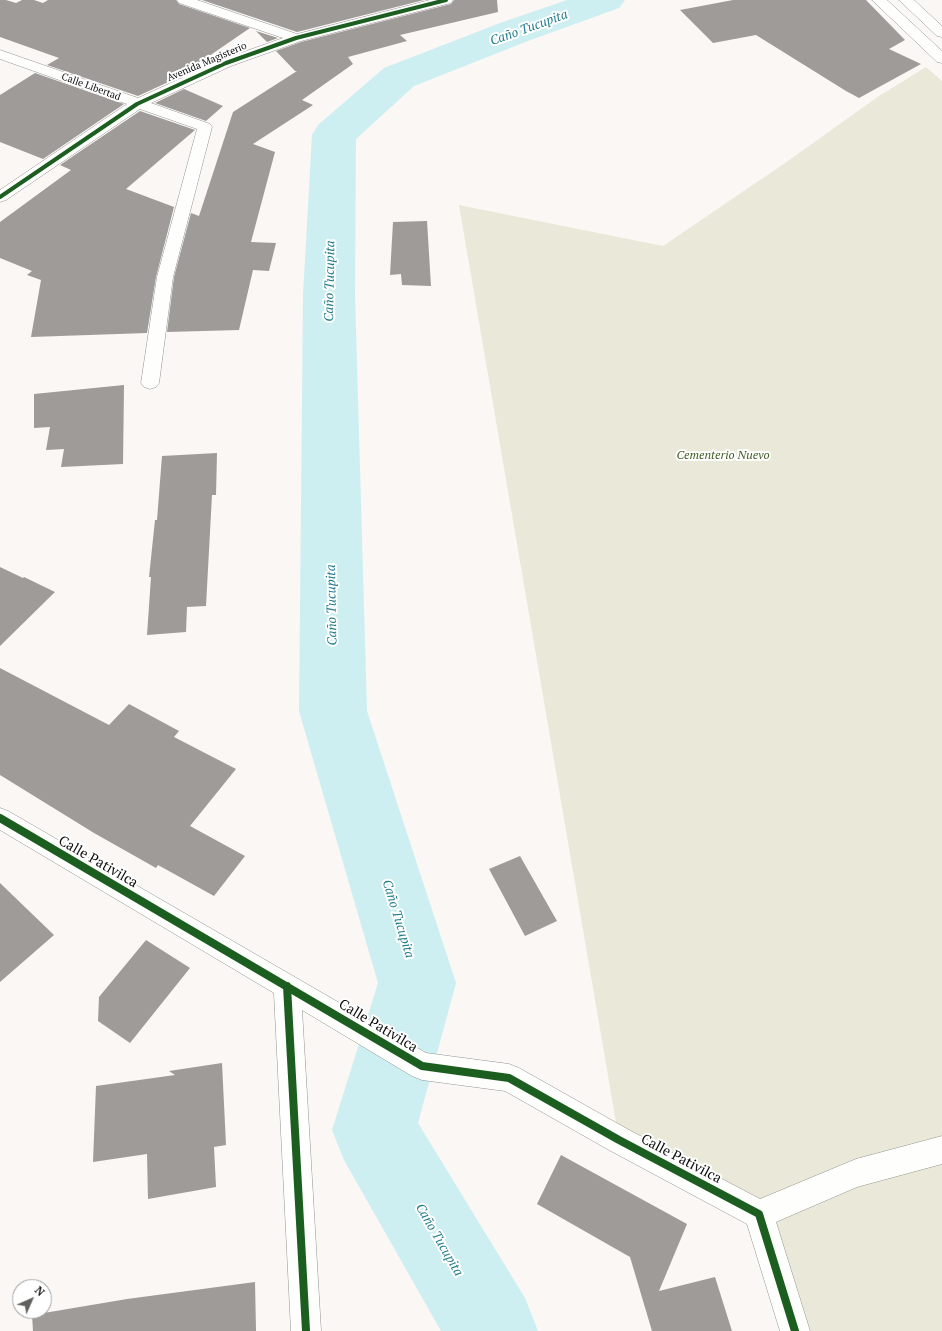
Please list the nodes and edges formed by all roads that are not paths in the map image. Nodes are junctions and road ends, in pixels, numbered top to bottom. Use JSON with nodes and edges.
{"nodes":[{"id":1,"x":184,"y":0,"type":"edge"},
{"id":2,"x":446,"y":0,"type":"edge"},
{"id":3,"x":879,"y":0,"type":"edge"},
{"id":4,"x":906,"y":0,"type":"edge"},
{"id":5,"x":942,"y":32,"type":"edge"},
{"id":6,"x":296,"y":38,"type":"junction"},
{"id":7,"x":0,"y":54,"type":"edge"},
{"id":8,"x":942,"y":59,"type":"edge"},
{"id":9,"x":137,"y":104,"type":"junction"},
{"id":10,"x":0,"y":196,"type":"edge"},
{"id":11,"x":150,"y":383,"type":"dead end"},
{"id":12,"x":0,"y":818,"type":"edge"},
{"id":13,"x":286,"y":986,"type":"junction"},
{"id":14,"x":942,"y":1150,"type":"edge"},
{"id":15,"x":759,"y":1214,"type":"junction"},
{"id":16,"x":306,"y":1331,"type":"edge"},
{"id":17,"x":795,"y":1331,"type":"edge"}],
"edges":[{"from":1,"to":6,"type":"street"},
{"from":2,"to":6,"type":"street","name":"Avenida Magisterio"},
{"from":3,"to":8,"type":"street"},
{"from":4,"to":5,"type":"street"},
{"from":6,"to":9,"type":"street","name":"Avenida Magisterio"},
{"from":7,"to":9,"type":"street","name":"Calle Libertad"},
{"from":9,"to":10,"type":"street","name":"Avenida Magisterio"},
{"from":9,"to":11,"type":"street","name":"Calle Libertad"},
{"from":12,"to":13,"type":"street","name":"Calle Pativilca"},
{"from":13,"to":15,"type":"street","name":"Calle Pativilca"},
{"from":13,"to":16,"type":"street"},
{"from":14,"to":15,"type":"street"},
{"from":15,"to":17,"type":"street"}]}
